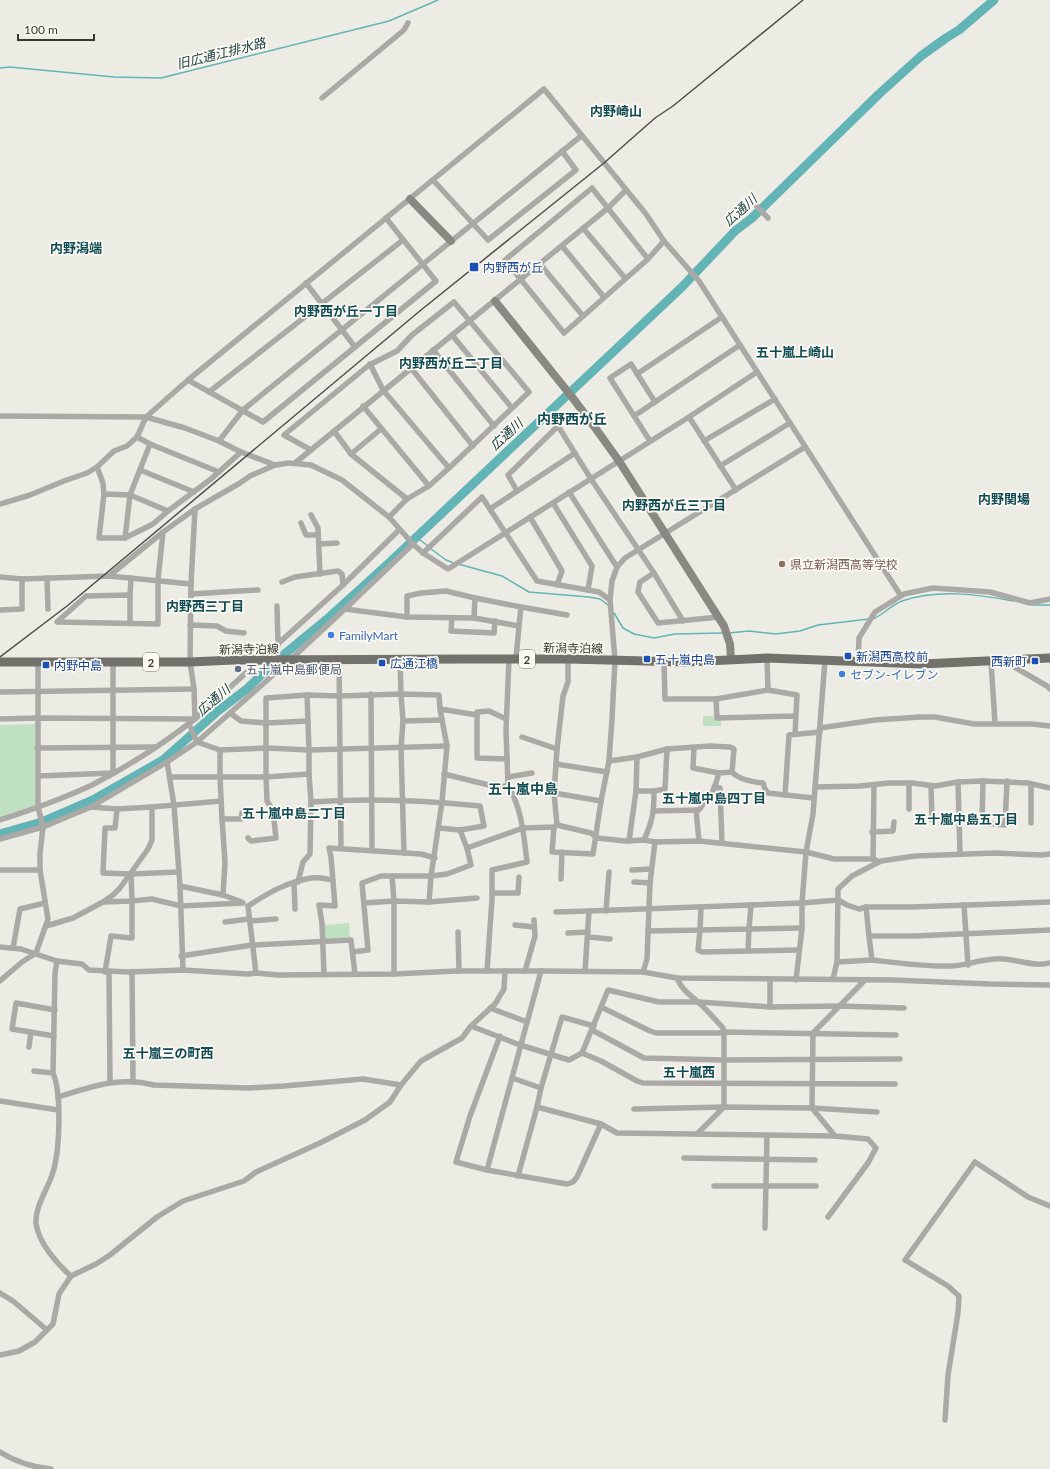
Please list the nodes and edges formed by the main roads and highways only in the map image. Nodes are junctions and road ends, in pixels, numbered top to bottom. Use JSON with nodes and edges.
{"nodes":[{"id":1,"x":1050,"y":658,"type":"edge"},
{"id":2,"x":0,"y":662,"type":"edge"}],
"edges":[{"from":1,"to":2,"type":"main road","name":"新潟寺泊線","number":"2"}]}
